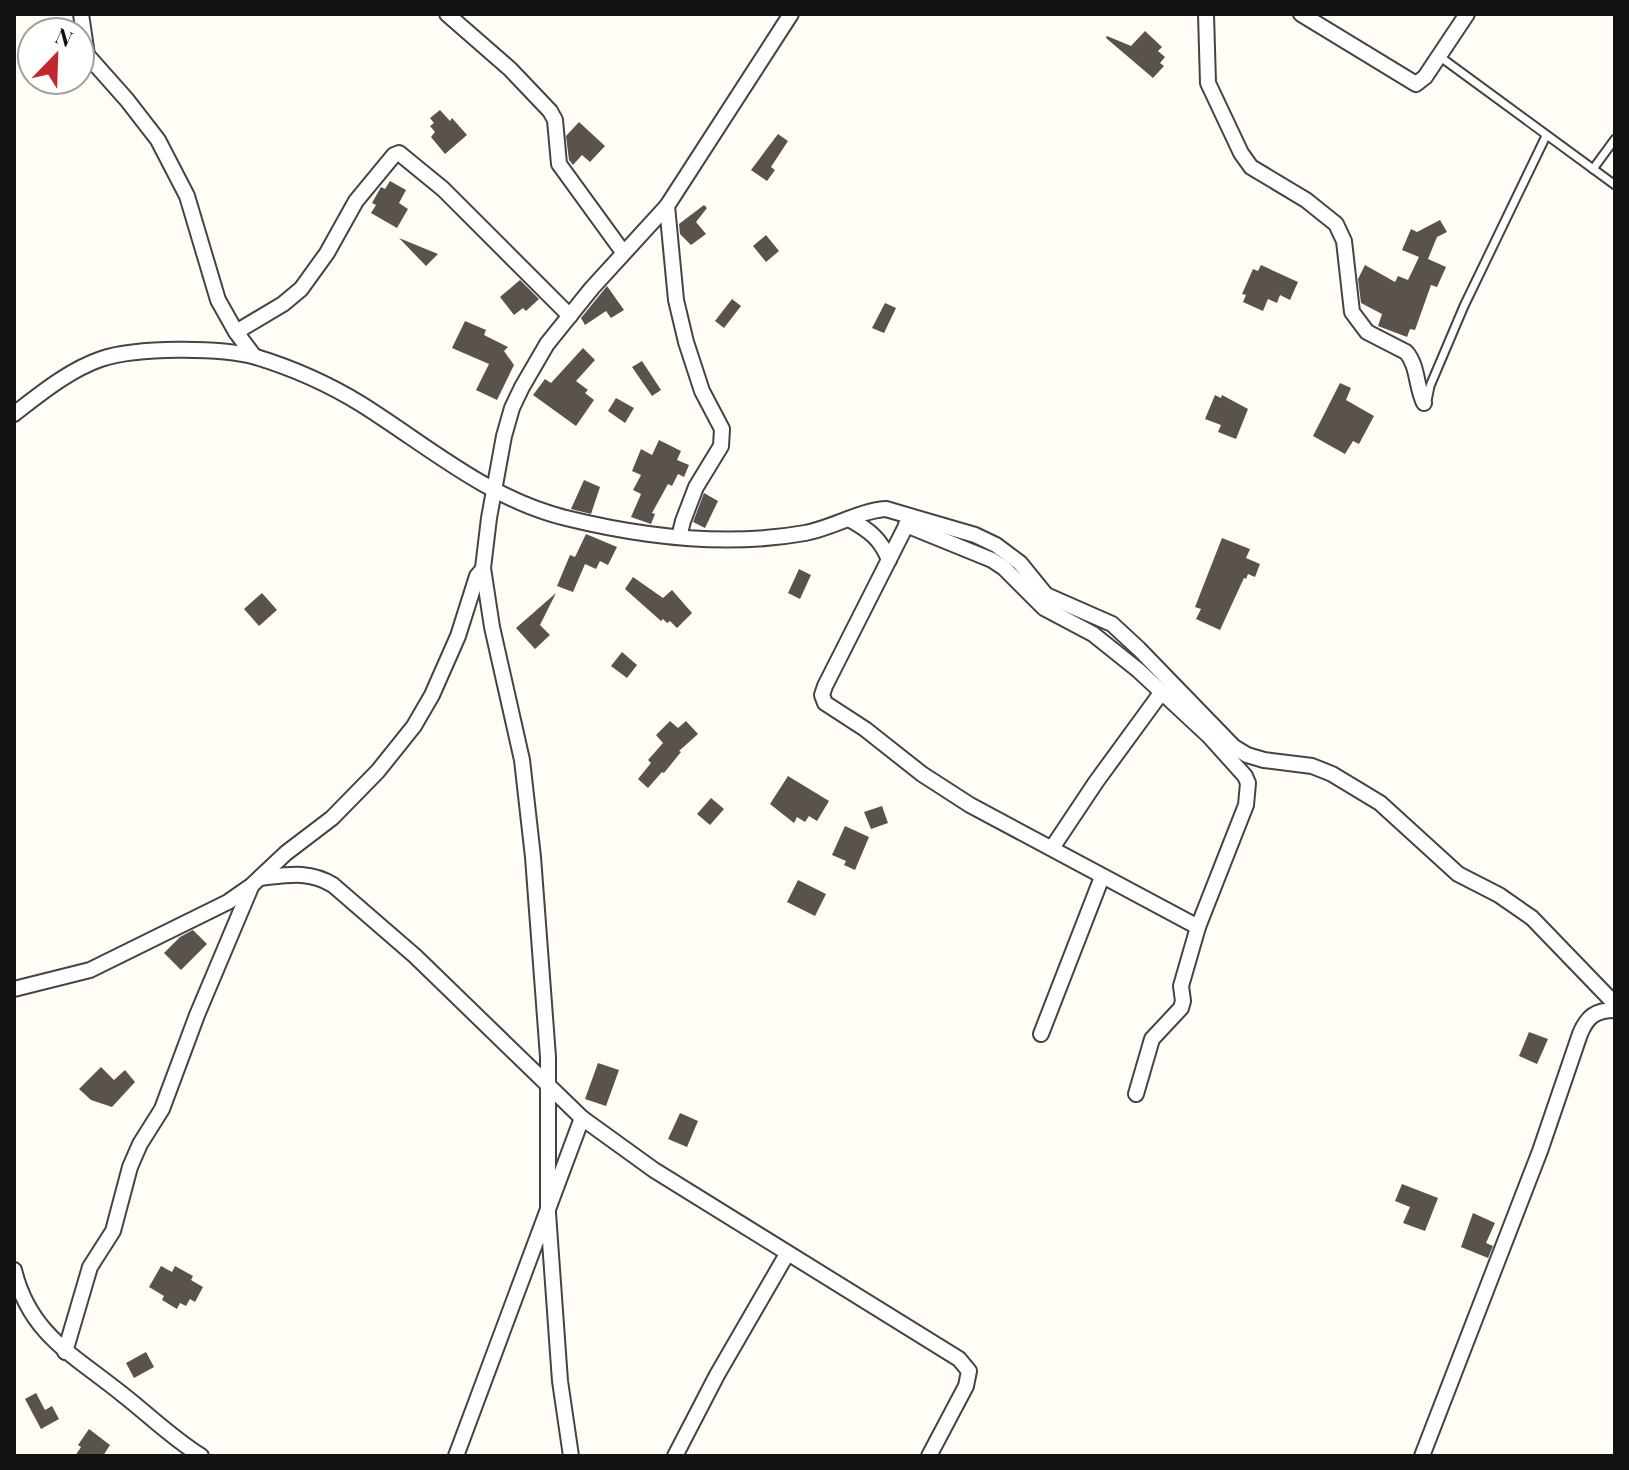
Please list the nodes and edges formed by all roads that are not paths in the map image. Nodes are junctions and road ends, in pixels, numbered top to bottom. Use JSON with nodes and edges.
{"nodes":[{"id":1,"x":81,"y":14,"type":"edge"},
{"id":2,"x":447,"y":14,"type":"edge"},
{"id":3,"x":791,"y":14,"type":"edge"},
{"id":4,"x":1206,"y":14,"type":"edge"},
{"id":5,"x":1301,"y":14,"type":"edge"},
{"id":6,"x":1467,"y":14,"type":"edge"},
{"id":7,"x":1439,"y":56,"type":"junction"},
{"id":8,"x":1546,"y":136,"type":"junction"},
{"id":9,"x":1615,"y":139,"type":"edge"},
{"id":10,"x":1593,"y":169,"type":"junction"},
{"id":11,"x":1615,"y":185,"type":"edge"},
{"id":12,"x":667,"y":206,"type":"junction"},
{"id":13,"x":623,"y":252,"type":"junction"},
{"id":14,"x":570,"y":316,"type":"junction"},
{"id":15,"x":236,"y":332,"type":"junction"},
{"id":16,"x":254,"y":356,"type":"junction"},
{"id":17,"x":1425,"y":402,"type":"joint"},
{"id":18,"x":14,"y":414,"type":"edge"},
{"id":19,"x":493,"y":490,"type":"junction"},
{"id":20,"x":849,"y":519,"type":"junction"},
{"id":21,"x":908,"y":521,"type":"junction"},
{"id":22,"x":679,"y":537,"type":"junction"},
{"id":23,"x":889,"y":560,"type":"junction"},
{"id":24,"x":483,"y":568,"type":"junction"},
{"id":25,"x":1161,"y":693,"type":"junction"},
{"id":26,"x":1052,"y":848,"type":"junction"},
{"id":27,"x":1102,"y":877,"type":"junction"},
{"id":28,"x":256,"y":882,"type":"junction"},
{"id":29,"x":1198,"y":927,"type":"junction"},
{"id":30,"x":14,"y":989,"type":"edge"},
{"id":31,"x":1615,"y":1007,"type":"edge"},
{"id":32,"x":1041,"y":1034,"type":"dead end"},
{"id":33,"x":548,"y":1087,"type":"junction"},
{"id":34,"x":1136,"y":1094,"type":"dead end"},
{"id":35,"x":582,"y":1118,"type":"junction"},
{"id":36,"x":548,"y":1213,"type":"junction"},
{"id":37,"x":787,"y":1254,"type":"junction"},
{"id":38,"x":14,"y":1270,"type":"edge"},
{"id":39,"x":65,"y":1352,"type":"junction"},
{"id":40,"x":201,"y":1456,"type":"edge"},
{"id":41,"x":456,"y":1456,"type":"edge"},
{"id":42,"x":571,"y":1456,"type":"edge"},
{"id":43,"x":675,"y":1456,"type":"edge"},
{"id":44,"x":929,"y":1456,"type":"edge"},
{"id":45,"x":1422,"y":1456,"type":"edge"}],
"edges":[{"from":1,"to":15,"type":"street"},
{"from":2,"to":13,"type":"street"},
{"from":3,"to":12,"type":"street"},
{"from":4,"to":17,"type":"street"},
{"from":5,"to":7,"type":"street"},
{"from":6,"to":7,"type":"street"},
{"from":7,"to":8,"type":"lane"},
{"from":8,"to":10,"type":"lane"},
{"from":8,"to":17,"type":"lane"},
{"from":9,"to":10,"type":"lane"},
{"from":10,"to":11,"type":"lane"},
{"from":12,"to":13,"type":"street"},
{"from":12,"to":22,"type":"street"},
{"from":13,"to":14,"type":"street"},
{"from":14,"to":15,"type":"street"},
{"from":14,"to":19,"type":"street"},
{"from":15,"to":16,"type":"street"},
{"from":16,"to":18,"type":"street"},
{"from":16,"to":19,"type":"street"},
{"from":19,"to":22,"type":"street"},
{"from":19,"to":24,"type":"street"},
{"from":20,"to":21,"type":"street"},
{"from":20,"to":22,"type":"street"},
{"from":20,"to":23,"type":"street"},
{"from":21,"to":23,"type":"street"},
{"from":21,"to":25,"type":"street"},
{"from":21,"to":31,"type":"street"},
{"from":23,"to":26,"type":"street"},
{"from":24,"to":28,"type":"street"},
{"from":24,"to":33,"type":"street"},
{"from":25,"to":26,"type":"street"},
{"from":25,"to":29,"type":"street"},
{"from":26,"to":27,"type":"street"},
{"from":27,"to":29,"type":"street"},
{"from":27,"to":32,"type":"street"},
{"from":28,"to":30,"type":"street"},
{"from":28,"to":33,"type":"street"},
{"from":28,"to":39,"type":"street"},
{"from":29,"to":34,"type":"street"},
{"from":31,"to":45,"type":"street"},
{"from":33,"to":35,"type":"street"},
{"from":33,"to":36,"type":"street"},
{"from":35,"to":36,"type":"street"},
{"from":35,"to":37,"type":"street"},
{"from":36,"to":41,"type":"street"},
{"from":36,"to":42,"type":"street"},
{"from":37,"to":43,"type":"street"},
{"from":37,"to":44,"type":"street"},
{"from":38,"to":39,"type":"street"},
{"from":39,"to":40,"type":"street"}]}
